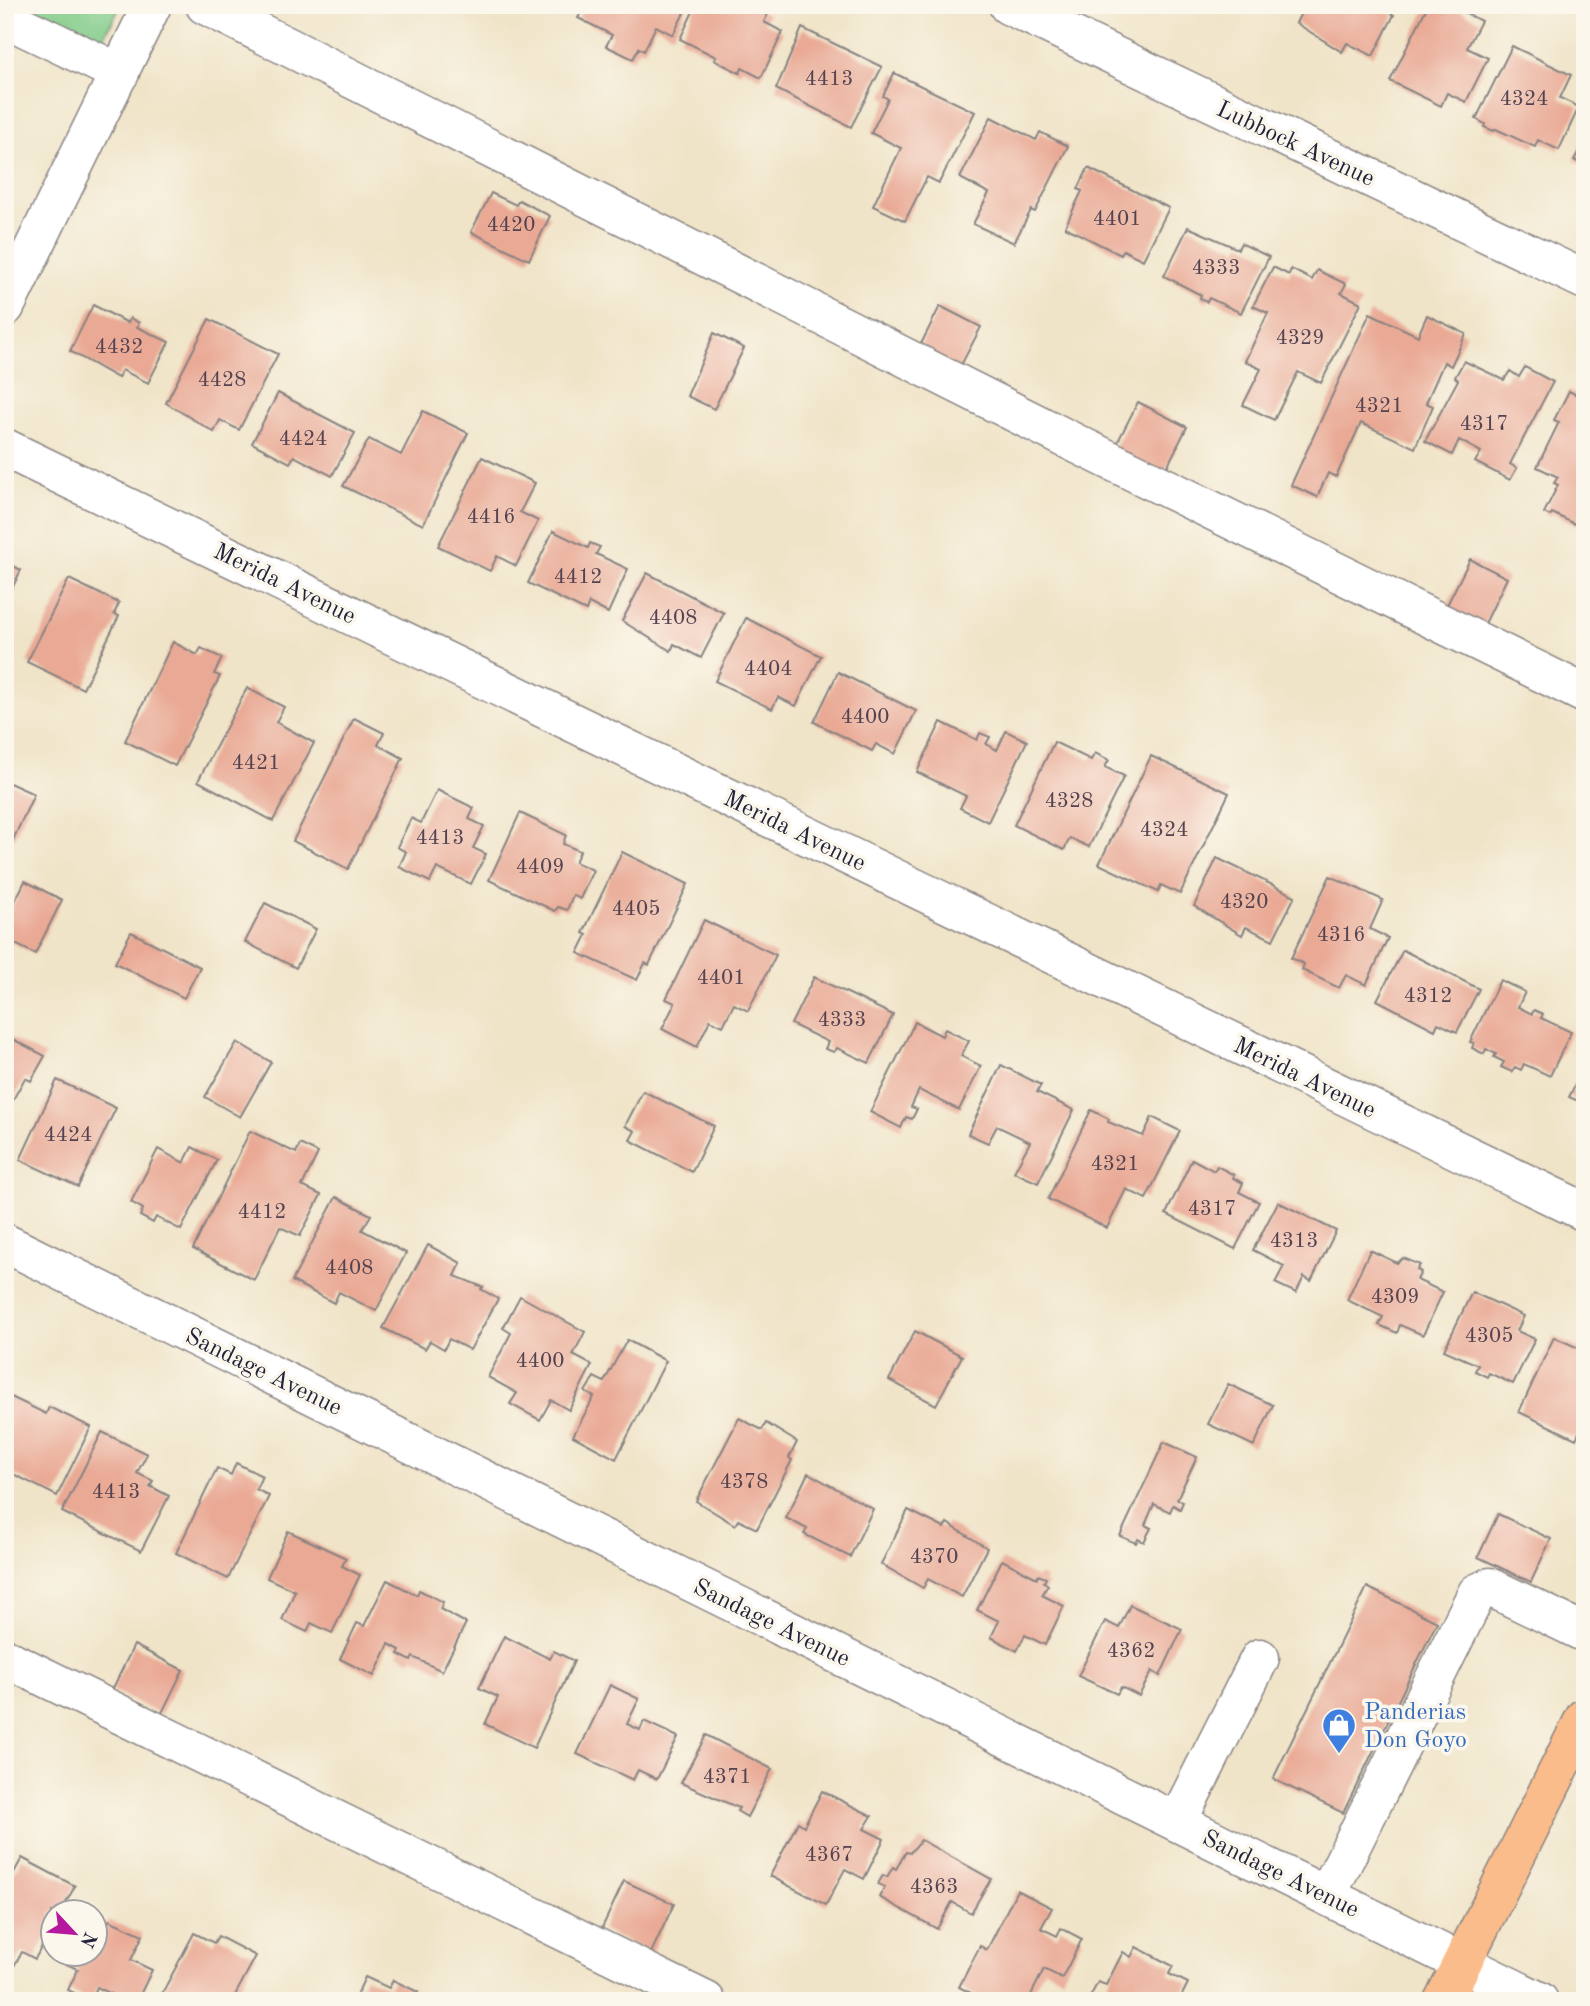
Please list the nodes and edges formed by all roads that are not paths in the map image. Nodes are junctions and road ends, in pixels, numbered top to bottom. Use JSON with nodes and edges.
{"nodes":[{"id":1,"x":152,"y":5,"type":"edge"},
{"id":2,"x":205,"y":5,"type":"edge"},
{"id":3,"x":1009,"y":5,"type":"edge"},
{"id":4,"x":5,"y":18,"type":"edge"},
{"id":5,"x":120,"y":73,"type":"junction"},
{"id":6,"x":1585,"y":280,"type":"edge"},
{"id":7,"x":5,"y":307,"type":"edge"},
{"id":8,"x":5,"y":449,"type":"edge"},
{"id":9,"x":1585,"y":694,"type":"edge"},
{"id":10,"x":1585,"y":1212,"type":"edge"},
{"id":11,"x":5,"y":1243,"type":"edge"},
{"id":12,"x":1585,"y":1633,"type":"edge"},
{"id":13,"x":5,"y":1658,"type":"edge"},
{"id":14,"x":1260,"y":1658,"type":"dead end"},
{"id":15,"x":1585,"y":1717,"type":"edge"},
{"id":16,"x":1177,"y":1822,"type":"junction"},
{"id":17,"x":1327,"y":1895,"type":"junction"},
{"id":18,"x":1462,"y":1962,"type":"junction"},
{"id":19,"x":706,"y":2001,"type":"edge"},
{"id":20,"x":1443,"y":2001,"type":"edge"},
{"id":21,"x":1539,"y":2001,"type":"edge"}],
"edges":[{"from":1,"to":5,"type":"street"},
{"from":2,"to":9,"type":"street"},
{"from":3,"to":6,"type":"street","name":"Lubbock Avenue"},
{"from":4,"to":5,"type":"street"},
{"from":5,"to":7,"type":"street"},
{"from":8,"to":10,"type":"street","name":"Merida Avenue"},
{"from":11,"to":16,"type":"street","name":"Sandage Avenue"},
{"from":12,"to":17,"type":"street"},
{"from":13,"to":19,"type":"street"},
{"from":14,"to":16,"type":"street"},
{"from":15,"to":18,"type":"main road"},
{"from":16,"to":17,"type":"street","name":"Sandage Avenue"},
{"from":17,"to":18,"type":"street","name":"Sandage Avenue"},
{"from":18,"to":20,"type":"main road"},
{"from":18,"to":21,"type":"street","name":"Sandage Avenue"}]}
